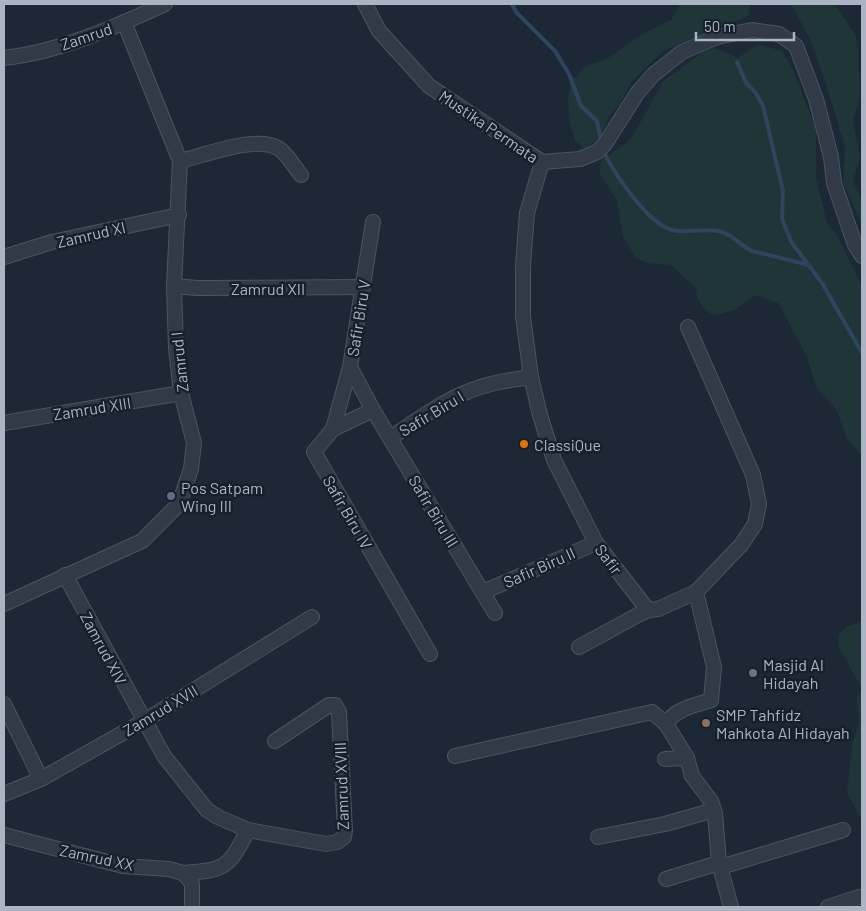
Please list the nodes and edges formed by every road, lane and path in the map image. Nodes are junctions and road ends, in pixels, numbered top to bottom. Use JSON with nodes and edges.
{"nodes":[{"id":1,"x":165,"y":4,"type":"edge"},
{"id":2,"x":365,"y":4,"type":"edge"},
{"id":3,"x":124,"y":22,"type":"junction"},
{"id":4,"x":4,"y":58,"type":"edge"},
{"id":5,"x":180,"y":161,"type":"junction"},
{"id":6,"x":542,"y":162,"type":"junction"},
{"id":7,"x":301,"y":175,"type":"dead end"},
{"id":8,"x":179,"y":215,"type":"junction"},
{"id":9,"x":373,"y":222,"type":"dead end"},
{"id":10,"x":862,"y":256,"type":"edge"},
{"id":11,"x":4,"y":257,"type":"edge"},
{"id":12,"x":174,"y":286,"type":"junction"},
{"id":13,"x":363,"y":287,"type":"junction"},
{"id":14,"x":688,"y":327,"type":"dead end"},
{"id":15,"x":350,"y":367,"type":"junction"},
{"id":16,"x":532,"y":377,"type":"junction"},
{"id":17,"x":181,"y":394,"type":"junction"},
{"id":18,"x":372,"y":410,"type":"junction"},
{"id":19,"x":4,"y":423,"type":"edge"},
{"id":20,"x":333,"y":429,"type":"junction"},
{"id":21,"x":390,"y":438,"type":"junction"},
{"id":22,"x":596,"y":543,"type":"junction"},
{"id":23,"x":65,"y":575,"type":"junction"},
{"id":24,"x":483,"y":592,"type":"junction"},
{"id":25,"x":696,"y":592,"type":"junction"},
{"id":26,"x":4,"y":603,"type":"edge"},
{"id":27,"x":648,"y":610,"type":"junction"},
{"id":28,"x":495,"y":613,"type":"dead end"},
{"id":29,"x":312,"y":616,"type":"dead end"},
{"id":30,"x":579,"y":647,"type":"dead end"},
{"id":31,"x":430,"y":654,"type":"dead end"},
{"id":32,"x":4,"y":704,"type":"edge"},
{"id":33,"x":144,"y":721,"type":"junction"},
{"id":34,"x":666,"y":724,"type":"junction"},
{"id":35,"x":275,"y":741,"type":"dead end"},
{"id":36,"x":455,"y":756,"type":"dead end"},
{"id":37,"x":687,"y":758,"type":"junction"},
{"id":38,"x":665,"y":759,"type":"dead end"},
{"id":39,"x":41,"y":778,"type":"junction"},
{"id":40,"x":4,"y":794,"type":"edge"},
{"id":41,"x":714,"y":810,"type":"junction"},
{"id":42,"x":248,"y":830,"type":"junction"},
{"id":43,"x":843,"y":830,"type":"dead end"},
{"id":44,"x":4,"y":835,"type":"edge"},
{"id":45,"x":598,"y":837,"type":"dead end"},
{"id":46,"x":720,"y":865,"type":"junction"},
{"id":47,"x":183,"y":873,"type":"junction"},
{"id":48,"x":666,"y":879,"type":"dead end"},
{"id":49,"x":860,"y":897,"type":"dead end"},
{"id":50,"x":192,"y":907,"type":"edge"},
{"id":51,"x":731,"y":907,"type":"edge"},
{"id":52,"x":828,"y":907,"type":"edge"}],
"edges":[{"from":1,"to":3,"type":"street","name":"Zamrud"},
{"from":2,"to":6,"type":"street","name":"Mustika Permata"},
{"from":3,"to":4,"type":"street","name":"Zamrud"},
{"from":3,"to":5,"type":"street","name":"Zamrud I"},
{"from":5,"to":7,"type":"street"},
{"from":5,"to":8,"type":"street","name":"Zamrud I"},
{"from":6,"to":10,"type":"street","name":"Mustika Permata"},
{"from":6,"to":16,"type":"street","name":"Safir"},
{"from":8,"to":11,"type":"street","name":"Zamrud XI"},
{"from":8,"to":12,"type":"street","name":"Zamrud I"},
{"from":9,"to":13,"type":"street","name":"Safir Biru V"},
{"from":12,"to":13,"type":"street","name":"Zamrud XII"},
{"from":12,"to":17,"type":"street","name":"Zamrud I"},
{"from":13,"to":15,"type":"street","name":"Safir Biru V"},
{"from":14,"to":25,"type":"street"},
{"from":15,"to":18,"type":"street","name":"Safir Biru V"},
{"from":15,"to":20,"type":"street","name":"Safir Biru IV"},
{"from":16,"to":21,"type":"street","name":"Safir Biru I"},
{"from":16,"to":22,"type":"street","name":"Safir"},
{"from":17,"to":19,"type":"street","name":"Zamrud XIII"},
{"from":17,"to":23,"type":"street","name":"Zamrud I"},
{"from":18,"to":20,"type":"street"},
{"from":18,"to":21,"type":"street","name":"Safir Biru III"},
{"from":20,"to":31,"type":"street","name":"Safir Biru IV"},
{"from":21,"to":24,"type":"street","name":"Safir Biru III"},
{"from":22,"to":24,"type":"street","name":"Safir Biru II"},
{"from":22,"to":27,"type":"street","name":"Safir"},
{"from":23,"to":26,"type":"street","name":"Zamrud I"},
{"from":23,"to":33,"type":"street","name":"Zamrud XIV"},
{"from":24,"to":28,"type":"street","name":"Safir Biru III"},
{"from":25,"to":27,"type":"street"},
{"from":25,"to":34,"type":"street"},
{"from":27,"to":30,"type":"street"},
{"from":29,"to":33,"type":"street","name":"Zamrud XVII"},
{"from":32,"to":39,"type":"street"},
{"from":33,"to":39,"type":"street","name":"Zamrud XVII"},
{"from":33,"to":42,"type":"street","name":"Zamrud XVIII"},
{"from":34,"to":36,"type":"street"},
{"from":34,"to":37,"type":"street"},
{"from":35,"to":42,"type":"street","name":"Zamrud XVIII"},
{"from":37,"to":38,"type":"street"},
{"from":37,"to":41,"type":"street"},
{"from":39,"to":40,"type":"street","name":"Zamrud XVII"},
{"from":41,"to":45,"type":"street"},
{"from":41,"to":46,"type":"street"},
{"from":42,"to":47,"type":"street","name":"Zamrud XX"},
{"from":43,"to":46,"type":"street"},
{"from":44,"to":47,"type":"street","name":"Zamrud XX"},
{"from":46,"to":48,"type":"street"},
{"from":46,"to":51,"type":"street"},
{"from":47,"to":50,"type":"street"},
{"from":49,"to":52,"type":"street"}]}
